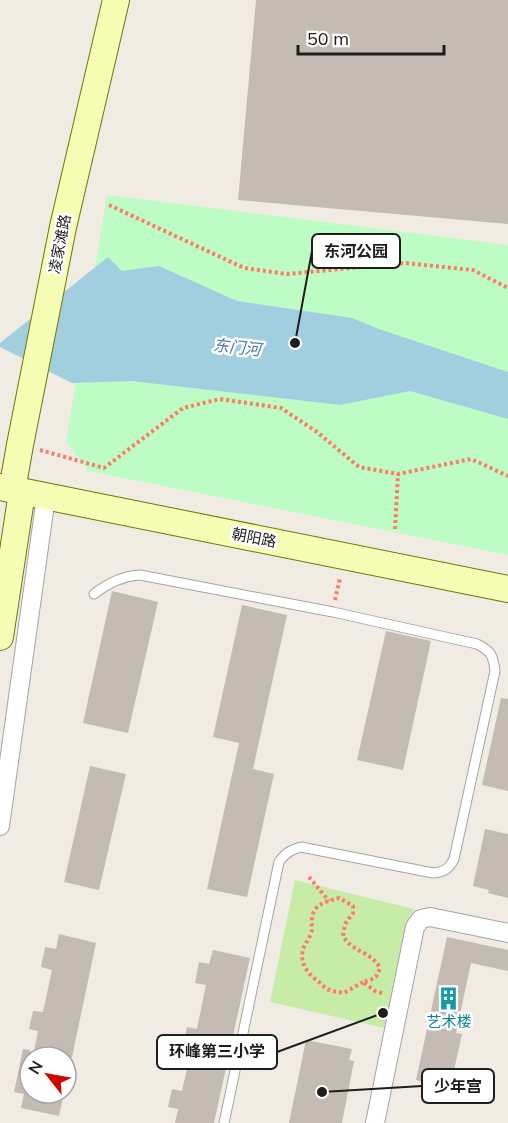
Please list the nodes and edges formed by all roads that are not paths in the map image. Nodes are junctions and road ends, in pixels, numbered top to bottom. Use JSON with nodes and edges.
{"nodes":[{"id":1,"x":116,"y":0,"type":"edge"},
{"id":2,"x":14,"y":493,"type":"edge"},
{"id":3,"x":508,"y":589,"type":"edge"},
{"id":4,"x":94,"y":594,"type":"dead end"},
{"id":5,"x":0,"y":637,"type":"edge"},
{"id":6,"x":0,"y":826,"type":"edge"},
{"id":7,"x":508,"y":933,"type":"edge"},
{"id":8,"x":224,"y":1123,"type":"edge"},
{"id":9,"x":375,"y":1123,"type":"edge"}],
"edges":[{"from":1,"to":2,"type":"main road","name":"凌家滩路"},
{"from":2,"to":3,"type":"main road","name":"朝阳路"},
{"from":2,"to":5,"type":"main road","name":"凌家滩路"},
{"from":2,"to":6,"type":"street"},
{"from":4,"to":8,"type":"lane"},
{"from":7,"to":9,"type":"street"}]}
